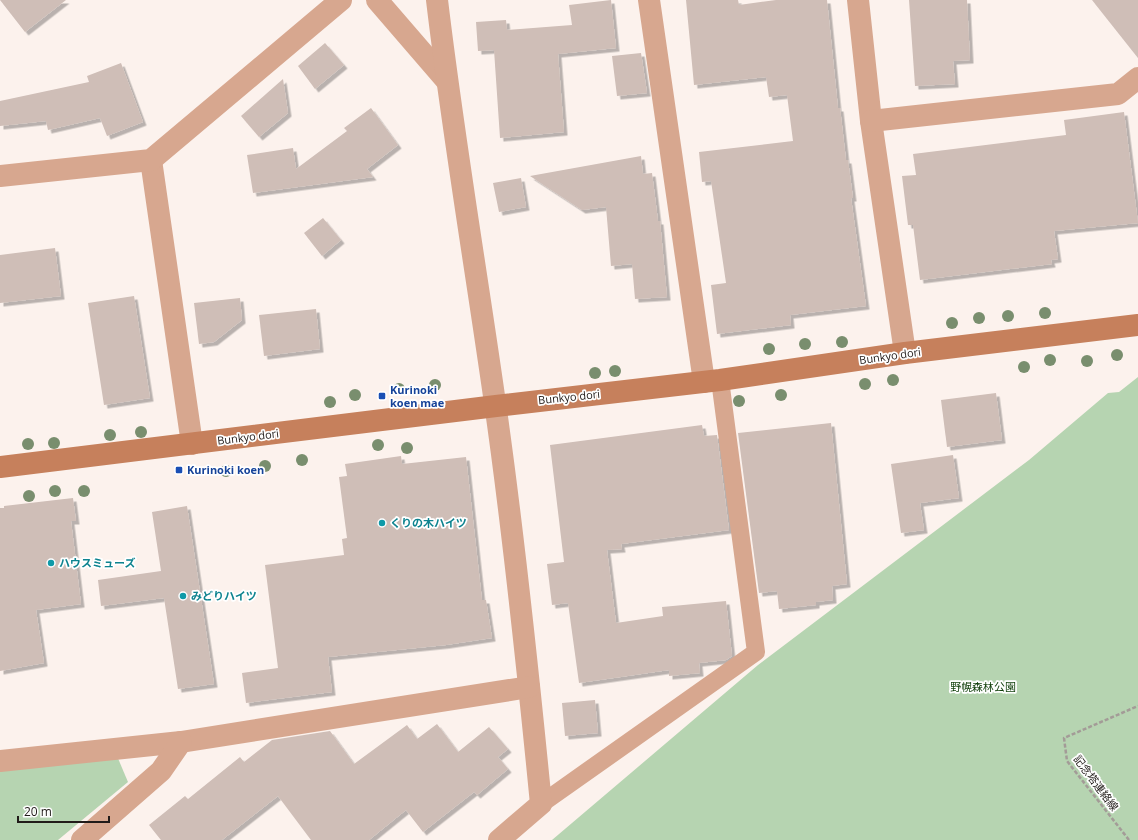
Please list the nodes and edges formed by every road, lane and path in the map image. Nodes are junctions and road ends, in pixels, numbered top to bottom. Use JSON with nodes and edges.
{"nodes":[{"id":1,"x":341,"y":0,"type":"edge"},
{"id":2,"x":377,"y":0,"type":"edge"},
{"id":3,"x":437,"y":0,"type":"edge"},
{"id":4,"x":649,"y":0,"type":"edge"},
{"id":5,"x":858,"y":0,"type":"edge"},
{"id":6,"x":1138,"y":78,"type":"edge"},
{"id":7,"x":446,"y":80,"type":"junction"},
{"id":8,"x":871,"y":122,"type":"junction"},
{"id":9,"x":151,"y":160,"type":"junction"},
{"id":10,"x":0,"y":176,"type":"edge"},
{"id":11,"x":1138,"y":325,"type":"edge"},
{"id":12,"x":905,"y":353,"type":"junction"},
{"id":13,"x":712,"y":381,"type":"junction"},
{"id":14,"x":496,"y":406,"type":"junction"},
{"id":15,"x":192,"y":444,"type":"junction"},
{"id":16,"x":0,"y":467,"type":"edge"},
{"id":17,"x":530,"y":687,"type":"junction"},
{"id":18,"x":1138,"y":706,"type":"edge"},
{"id":19,"x":181,"y":742,"type":"junction"},
{"id":20,"x":0,"y":761,"type":"edge"},
{"id":21,"x":541,"y":804,"type":"junction"},
{"id":22,"x":82,"y":840,"type":"edge"},
{"id":23,"x":500,"y":840,"type":"edge"},
{"id":24,"x":1130,"y":840,"type":"edge"}],
"edges":[{"from":1,"to":9,"type":"street"},
{"from":2,"to":7,"type":"street"},
{"from":3,"to":7,"type":"street"},
{"from":4,"to":13,"type":"street"},
{"from":5,"to":8,"type":"street"},
{"from":6,"to":8,"type":"street"},
{"from":7,"to":14,"type":"street"},
{"from":8,"to":12,"type":"street"},
{"from":9,"to":10,"type":"street"},
{"from":9,"to":15,"type":"street"},
{"from":11,"to":12,"type":"street","name":"Bunkyo dori"},
{"from":12,"to":13,"type":"street","name":"Bunkyo dori"},
{"from":13,"to":14,"type":"street","name":"Bunkyo dori"},
{"from":13,"to":21,"type":"lane"},
{"from":14,"to":15,"type":"street","name":"Bunkyo dori"},
{"from":14,"to":17,"type":"street"},
{"from":15,"to":16,"type":"street","name":"Bunkyo dori"},
{"from":17,"to":19,"type":"street"},
{"from":17,"to":21,"type":"street"},
{"from":18,"to":24,"type":"path","name":"記念塔連絡線"},
{"from":19,"to":20,"type":"street"},
{"from":19,"to":22,"type":"street"},
{"from":21,"to":23,"type":"street"}]}
